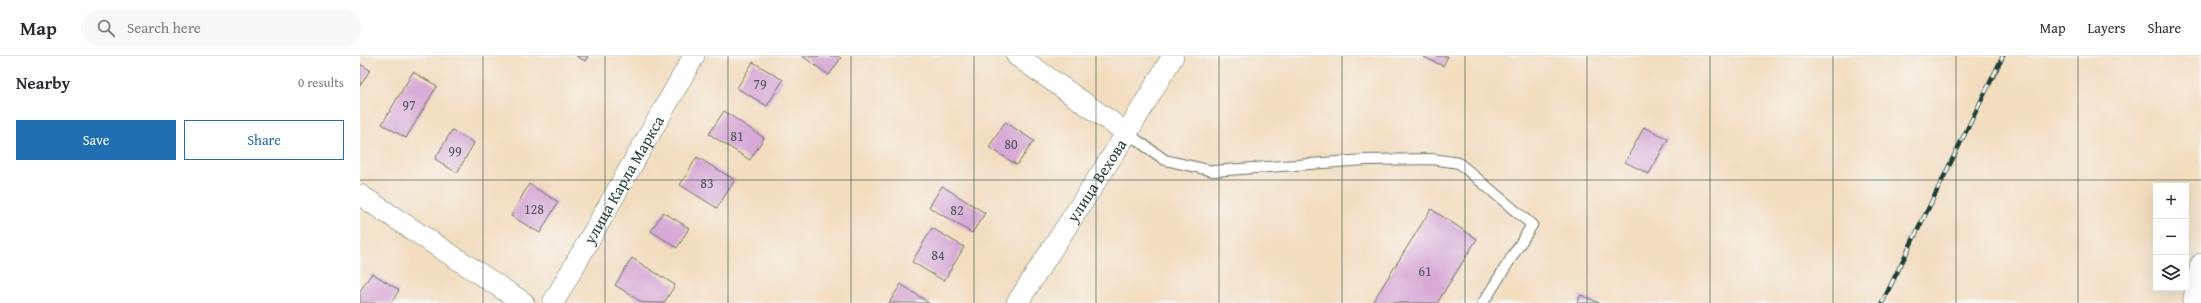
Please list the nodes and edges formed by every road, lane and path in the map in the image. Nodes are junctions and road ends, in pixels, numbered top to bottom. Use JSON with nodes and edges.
{"nodes":[{"id":1,"x":694,"y":56,"type":"edge"},
{"id":2,"x":1017,"y":56,"type":"edge"},
{"id":3,"x":1173,"y":56,"type":"edge"},
{"id":4,"x":1128,"y":133,"type":"junction"},
{"id":5,"x":360,"y":195,"type":"edge"},
{"id":6,"x":2201,"y":264,"type":"edge"},
{"id":7,"x":524,"y":303,"type":"edge"},
{"id":8,"x":553,"y":303,"type":"edge"},
{"id":9,"x":1017,"y":303,"type":"edge"},
{"id":10,"x":1483,"y":303,"type":"edge"},
{"id":11,"x":2193,"y":303,"type":"edge"}],
"edges":[{"from":1,"to":8,"type":"street","name":"улица Карла Маркса"},
{"from":2,"to":4,"type":"street"},
{"from":3,"to":4,"type":"street","name":"улица Вехова"},
{"from":4,"to":9,"type":"street","name":"улица Вехова"},
{"from":4,"to":10,"type":"lane"},
{"from":5,"to":7,"type":"street"},
{"from":6,"to":11,"type":"street"}]}
